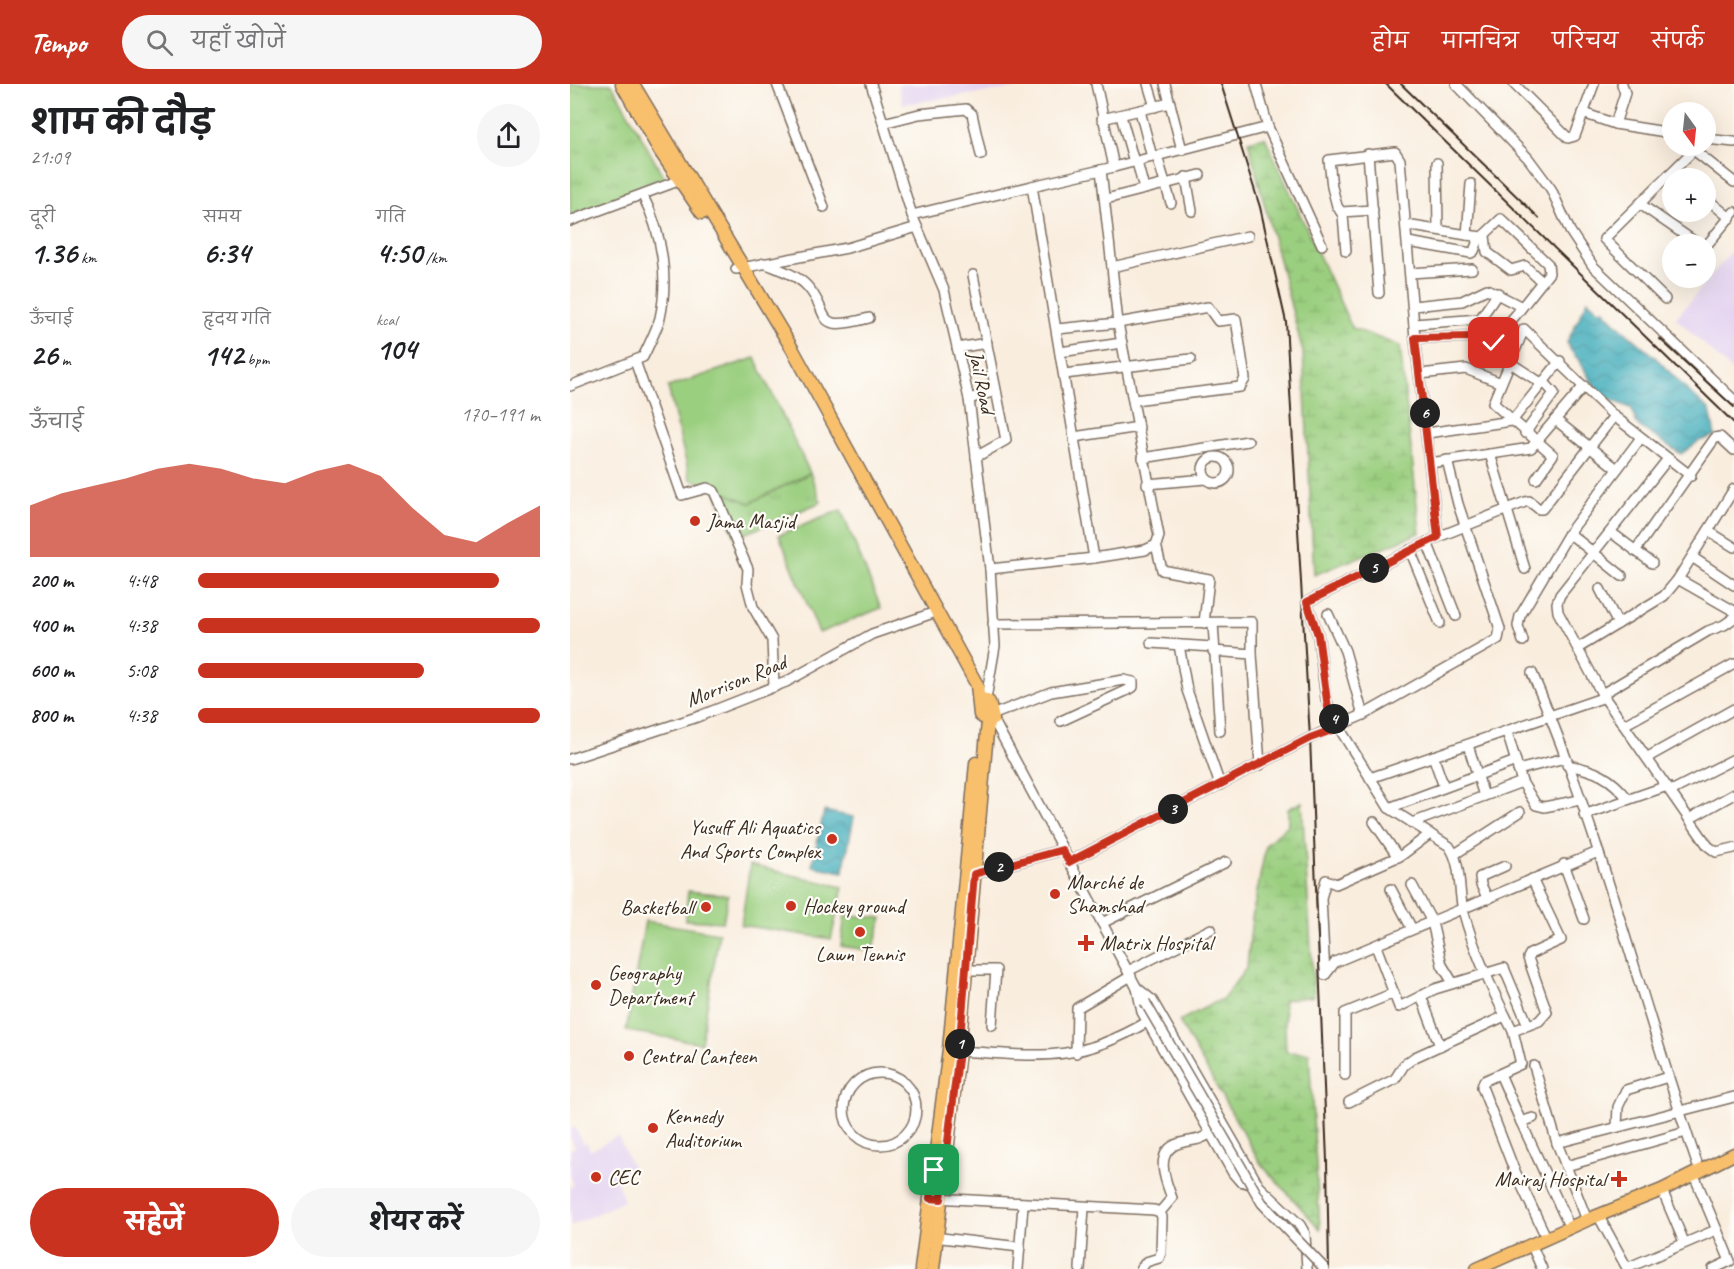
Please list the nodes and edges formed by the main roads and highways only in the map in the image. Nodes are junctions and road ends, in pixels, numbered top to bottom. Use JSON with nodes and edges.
{"nodes":[{"id":1,"x":622,"y":84,"type":"edge"},
{"id":2,"x":633,"y":84,"type":"edge"},
{"id":3,"x":685,"y":179,"type":"junction"},
{"id":4,"x":989,"y":718,"type":"junction"},
{"id":5,"x":1734,"y":1154,"type":"edge"},
{"id":6,"x":935,"y":1198,"type":"junction"},
{"id":7,"x":921,"y":1269,"type":"edge"},
{"id":8,"x":933,"y":1269,"type":"edge"},
{"id":9,"x":1477,"y":1269,"type":"edge"}],
"edges":[{"from":1,"to":3,"type":"main road"},
{"from":2,"to":3,"type":"main road"},
{"from":3,"to":4,"type":"main road"},
{"from":4,"to":6,"type":"main road"},
{"from":4,"to":6,"type":"main road"},
{"from":5,"to":9,"type":"main road"},
{"from":6,"to":7,"type":"main road"},
{"from":6,"to":8,"type":"main road"}]}
